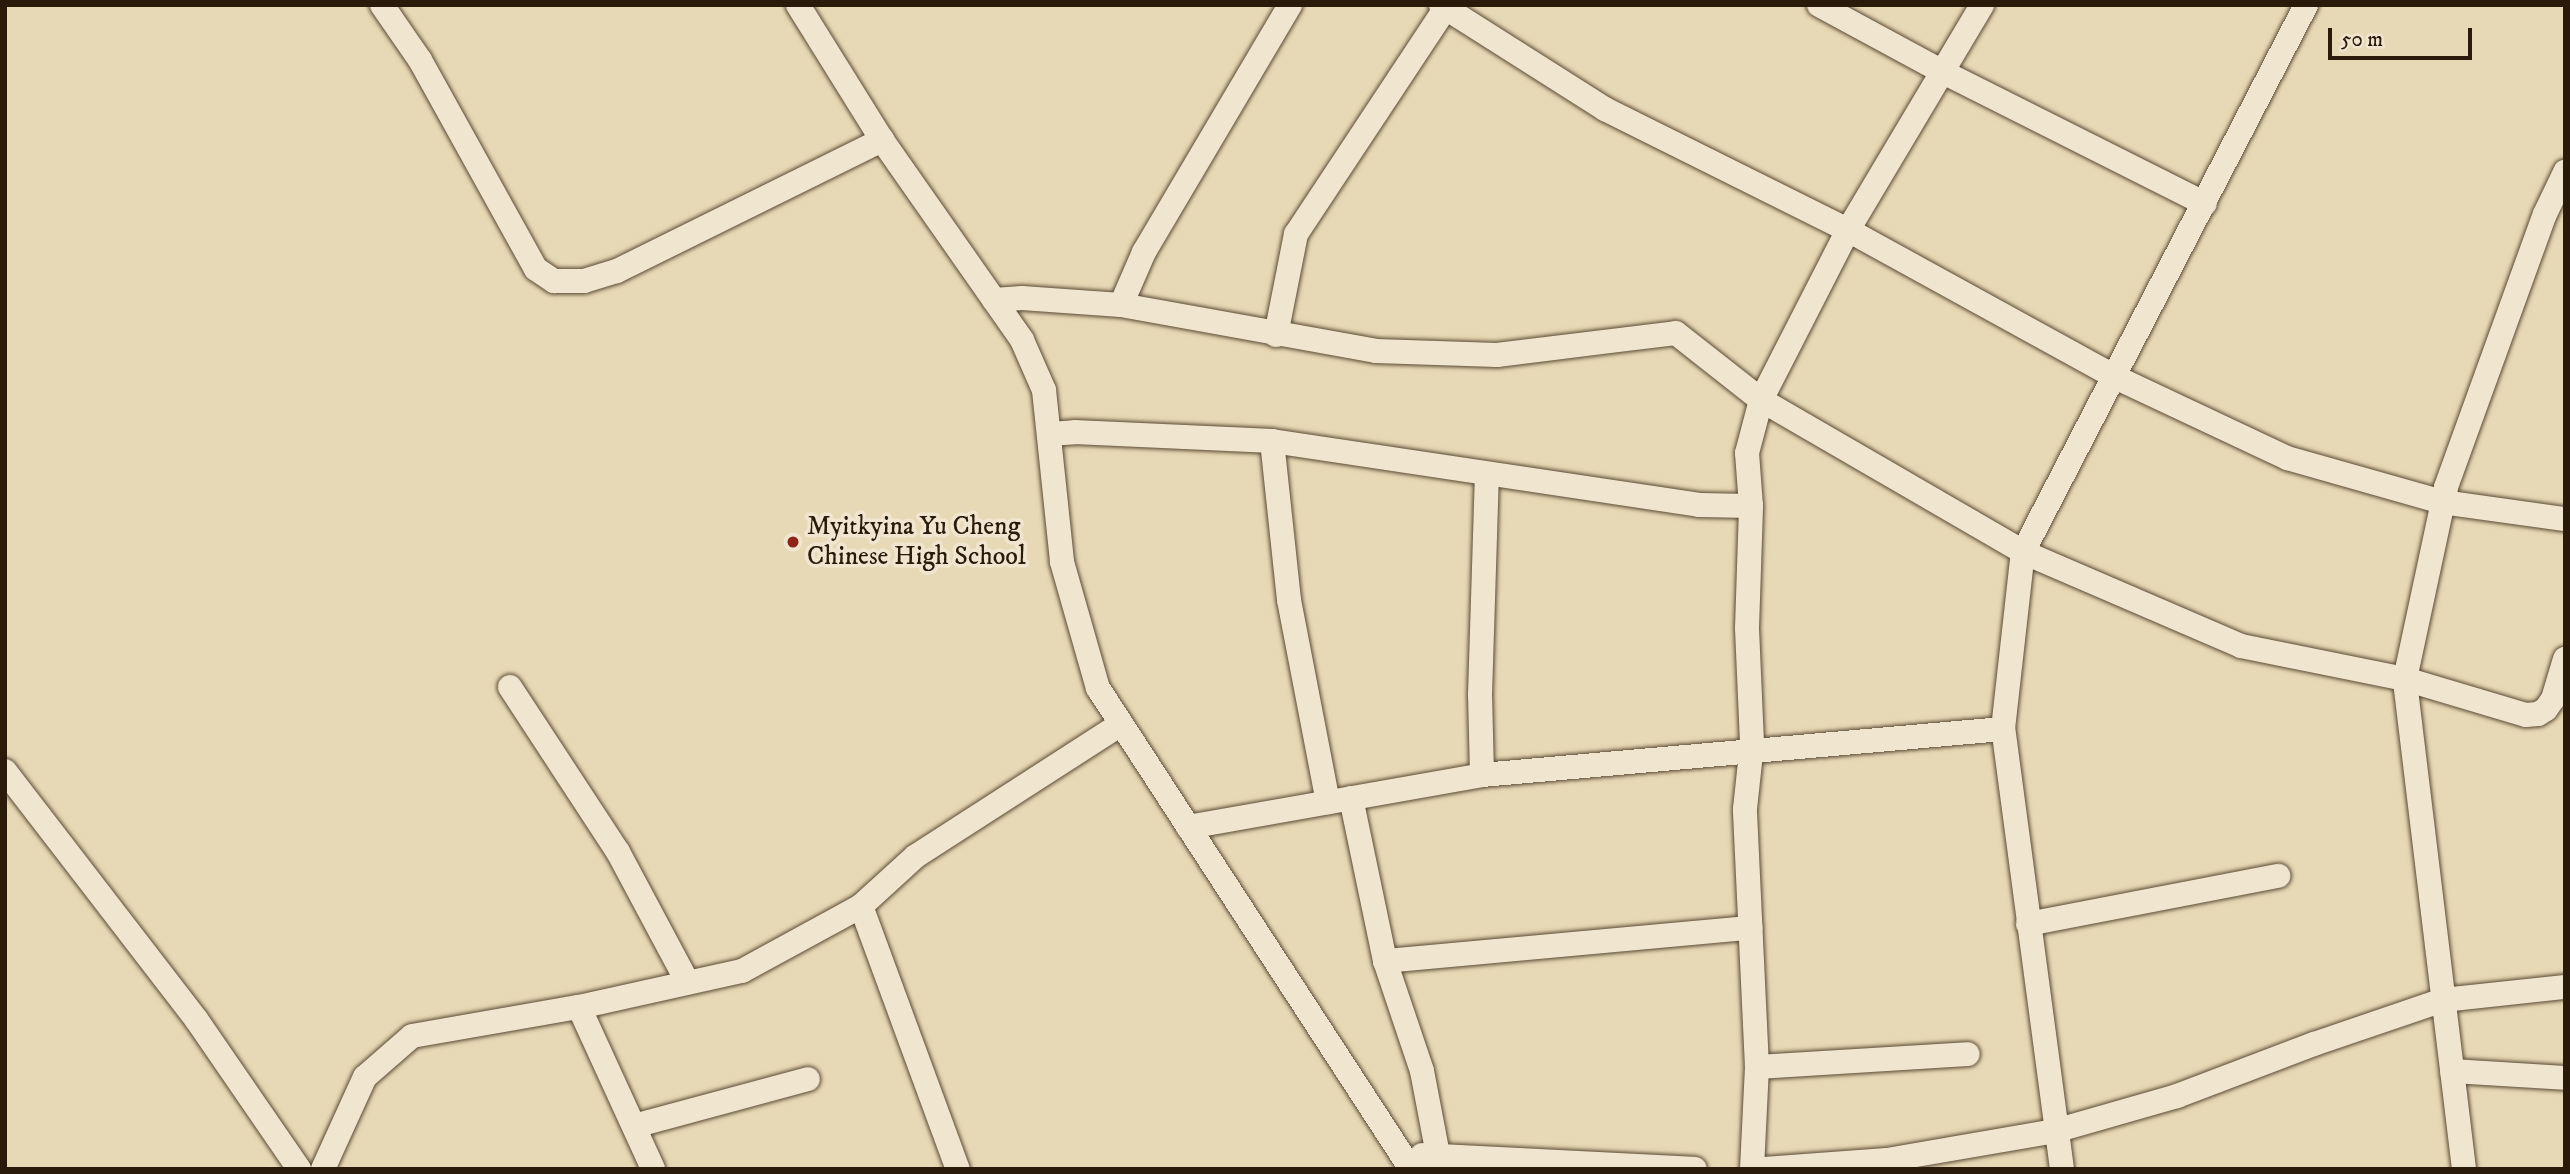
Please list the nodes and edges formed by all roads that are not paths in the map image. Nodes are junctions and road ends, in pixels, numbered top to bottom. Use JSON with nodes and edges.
{"nodes":[{"id":1,"x":382,"y":5,"type":"edge"},
{"id":2,"x":1290,"y":5,"type":"edge"},
{"id":3,"x":1819,"y":5,"type":"edge"},
{"id":4,"x":1982,"y":5,"type":"edge"},
{"id":5,"x":2306,"y":5,"type":"edge"},
{"id":6,"x":1443,"y":7,"type":"edge"},
{"id":7,"x":809,"y":9,"type":"edge"},
{"id":8,"x":1943,"y":72,"type":"junction"},
{"id":9,"x":882,"y":140,"type":"junction"},
{"id":10,"x":2565,"y":172,"type":"edge"},
{"id":11,"x":2205,"y":204,"type":"junction"},
{"id":12,"x":1849,"y":230,"type":"junction"},
{"id":13,"x":994,"y":300,"type":"junction"},
{"id":14,"x":1121,"y":305,"type":"junction"},
{"id":15,"x":1276,"y":335,"type":"junction"},
{"id":16,"x":2115,"y":377,"type":"junction"},
{"id":17,"x":1761,"y":400,"type":"junction"},
{"id":18,"x":1049,"y":434,"type":"junction"},
{"id":19,"x":1272,"y":441,"type":"junction"},
{"id":20,"x":1487,"y":474,"type":"junction"},
{"id":21,"x":2442,"y":502,"type":"junction"},
{"id":22,"x":1751,"y":506,"type":"junction"},
{"id":23,"x":2565,"y":519,"type":"edge"},
{"id":24,"x":2023,"y":552,"type":"junction"},
{"id":25,"x":2565,"y":659,"type":"edge"},
{"id":26,"x":2405,"y":679,"type":"junction"},
{"id":27,"x":510,"y":687,"type":"dead end"},
{"id":28,"x":1121,"y":724,"type":"junction"},
{"id":29,"x":2003,"y":729,"type":"junction"},
{"id":30,"x":1751,"y":750,"type":"junction"},
{"id":31,"x":5,"y":771,"type":"edge"},
{"id":32,"x":1482,"y":775,"type":"junction"},
{"id":33,"x":1340,"y":800,"type":"junction"},
{"id":34,"x":1188,"y":827,"type":"junction"},
{"id":35,"x":2278,"y":876,"type":"dead end"},
{"id":36,"x":861,"y":906,"type":"junction"},
{"id":37,"x":2028,"y":924,"type":"junction"},
{"id":38,"x":1751,"y":928,"type":"junction"},
{"id":39,"x":1385,"y":961,"type":"junction"},
{"id":40,"x":687,"y":981,"type":"junction"},
{"id":41,"x":2565,"y":987,"type":"edge"},
{"id":42,"x":2443,"y":1000,"type":"junction"},
{"id":43,"x":579,"y":1007,"type":"junction"},
{"id":44,"x":1968,"y":1054,"type":"dead end"},
{"id":45,"x":1757,"y":1067,"type":"junction"},
{"id":46,"x":2452,"y":1071,"type":"junction"},
{"id":47,"x":2565,"y":1078,"type":"edge"},
{"id":48,"x":808,"y":1079,"type":"dead end"},
{"id":49,"x":634,"y":1126,"type":"junction"},
{"id":50,"x":2055,"y":1131,"type":"junction"},
{"id":51,"x":1438,"y":1156,"type":"junction"},
{"id":52,"x":1406,"y":1161,"type":"edge"},
{"id":53,"x":299,"y":1169,"type":"edge"},
{"id":54,"x":323,"y":1169,"type":"edge"},
{"id":55,"x":653,"y":1169,"type":"edge"},
{"id":56,"x":958,"y":1169,"type":"edge"},
{"id":57,"x":1695,"y":1169,"type":"edge"},
{"id":58,"x":1752,"y":1169,"type":"edge"},
{"id":59,"x":1764,"y":1169,"type":"edge"},
{"id":60,"x":2062,"y":1169,"type":"edge"},
{"id":61,"x":2464,"y":1169,"type":"edge"}],
"edges":[{"from":1,"to":9,"type":"street"},
{"from":2,"to":14,"type":"street"},
{"from":3,"to":8,"type":"street"},
{"from":4,"to":8,"type":"street"},
{"from":5,"to":11,"type":"street"},
{"from":6,"to":12,"type":"street"},
{"from":6,"to":15,"type":"street"},
{"from":7,"to":9,"type":"street"},
{"from":8,"to":11,"type":"street"},
{"from":8,"to":12,"type":"street"},
{"from":9,"to":13,"type":"street"},
{"from":10,"to":21,"type":"street"},
{"from":11,"to":16,"type":"street"},
{"from":12,"to":16,"type":"street"},
{"from":12,"to":17,"type":"street"},
{"from":13,"to":14,"type":"street"},
{"from":13,"to":18,"type":"street"},
{"from":14,"to":15,"type":"street"},
{"from":15,"to":17,"type":"street"},
{"from":16,"to":21,"type":"street"},
{"from":16,"to":24,"type":"street"},
{"from":17,"to":22,"type":"street"},
{"from":17,"to":24,"type":"street"},
{"from":18,"to":19,"type":"street"},
{"from":18,"to":28,"type":"street"},
{"from":19,"to":20,"type":"street"},
{"from":19,"to":33,"type":"street"},
{"from":20,"to":22,"type":"street"},
{"from":20,"to":32,"type":"street"},
{"from":21,"to":23,"type":"street"},
{"from":21,"to":26,"type":"street"},
{"from":22,"to":30,"type":"street"},
{"from":24,"to":26,"type":"street"},
{"from":24,"to":29,"type":"street"},
{"from":25,"to":26,"type":"street"},
{"from":26,"to":42,"type":"street"},
{"from":27,"to":40,"type":"street"},
{"from":28,"to":34,"type":"street"},
{"from":28,"to":36,"type":"street"},
{"from":29,"to":30,"type":"street"},
{"from":29,"to":37,"type":"street"},
{"from":30,"to":32,"type":"street"},
{"from":30,"to":38,"type":"street"},
{"from":31,"to":53,"type":"street"},
{"from":32,"to":33,"type":"street"},
{"from":33,"to":34,"type":"street"},
{"from":33,"to":39,"type":"street"},
{"from":34,"to":52,"type":"street"},
{"from":35,"to":37,"type":"street"},
{"from":36,"to":40,"type":"street"},
{"from":36,"to":56,"type":"street"},
{"from":37,"to":50,"type":"street"},
{"from":38,"to":39,"type":"street"},
{"from":38,"to":45,"type":"street"},
{"from":39,"to":51,"type":"street"},
{"from":40,"to":43,"type":"street"},
{"from":41,"to":42,"type":"street"},
{"from":42,"to":46,"type":"street"},
{"from":42,"to":50,"type":"street"},
{"from":43,"to":49,"type":"street"},
{"from":43,"to":54,"type":"street"},
{"from":44,"to":45,"type":"street"},
{"from":45,"to":58,"type":"street"},
{"from":46,"to":47,"type":"street"},
{"from":46,"to":61,"type":"street"},
{"from":48,"to":49,"type":"street"},
{"from":49,"to":55,"type":"street"},
{"from":50,"to":59,"type":"street"},
{"from":50,"to":60,"type":"street"},
{"from":51,"to":52,"type":"street"},
{"from":51,"to":57,"type":"street"}]}
